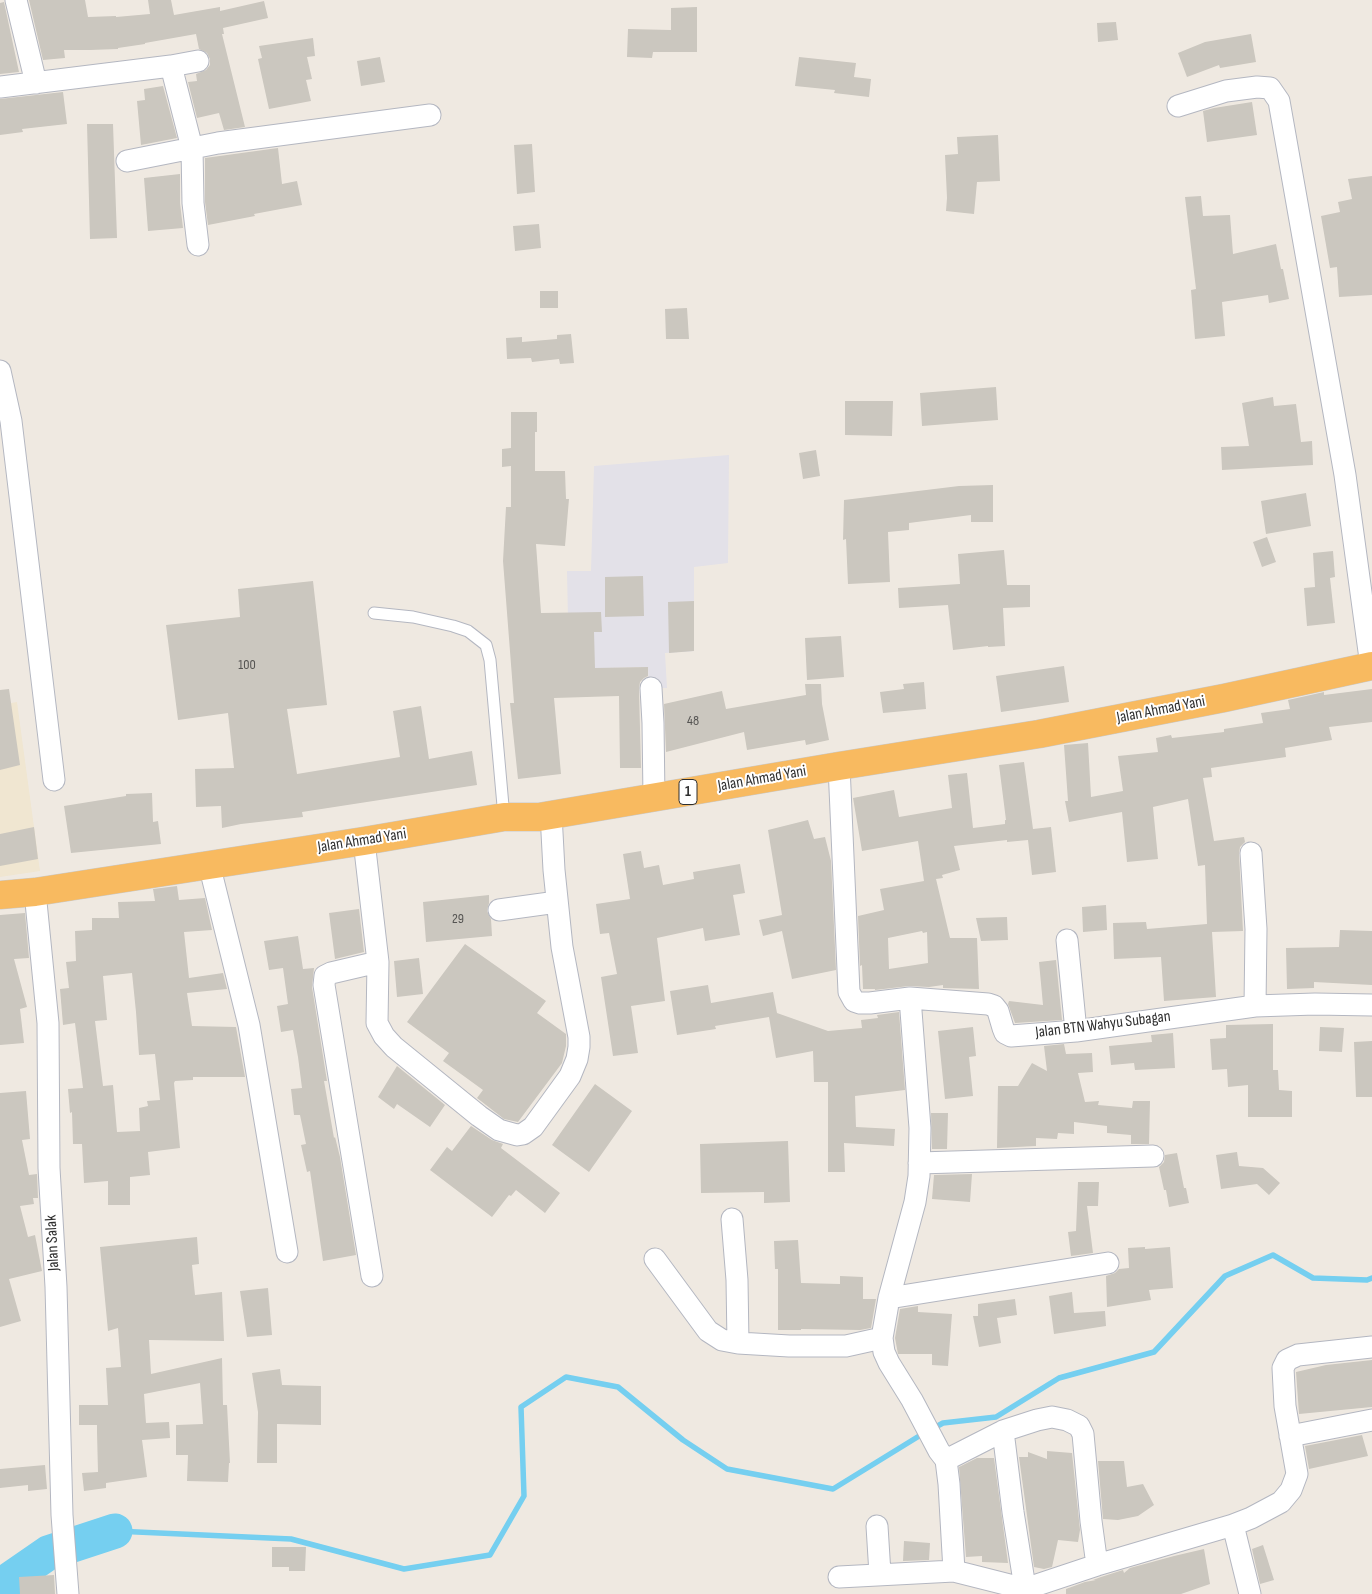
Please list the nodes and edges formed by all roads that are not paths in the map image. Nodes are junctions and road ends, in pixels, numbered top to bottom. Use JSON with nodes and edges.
{"nodes":[{"id":1,"x":16,"y":0,"type":"edge"},
{"id":2,"x":198,"y":61,"type":"dead end"},
{"id":3,"x":171,"y":66,"type":"junction"},
{"id":4,"x":36,"y":83,"type":"junction"},
{"id":5,"x":0,"y":87,"type":"edge"},
{"id":6,"x":1178,"y":106,"type":"dead end"},
{"id":7,"x":430,"y":115,"type":"dead end"},
{"id":8,"x":192,"y":148,"type":"junction"},
{"id":9,"x":127,"y":161,"type":"dead end"},
{"id":10,"x":198,"y":245,"type":"dead end"},
{"id":11,"x":0,"y":370,"type":"edge"},
{"id":12,"x":374,"y":613,"type":"dead end"},
{"id":13,"x":1371,"y":666,"type":"edge"},
{"id":14,"x":651,"y":688,"type":"dead end"},
{"id":15,"x":839,"y":766,"type":"junction"},
{"id":16,"x":54,"y":780,"type":"dead end"},
{"id":17,"x":654,"y":798,"type":"junction"},
{"id":18,"x":551,"y":814,"type":"junction"},
{"id":19,"x":504,"y":817,"type":"junction"},
{"id":20,"x":364,"y":842,"type":"junction"},
{"id":21,"x":1251,"y":853,"type":"dead end"},
{"id":22,"x":209,"y":864,"type":"junction"},
{"id":23,"x":35,"y":892,"type":"junction"},
{"id":24,"x":0,"y":895,"type":"edge"},
{"id":25,"x":557,"y":902,"type":"junction"},
{"id":26,"x":499,"y":910,"type":"dead end"},
{"id":27,"x":1067,"y":940,"type":"dead end"},
{"id":28,"x":378,"y":962,"type":"junction"},
{"id":29,"x":910,"y":998,"type":"junction"},
{"id":30,"x":1372,"y":1005,"type":"edge"},
{"id":31,"x":1255,"y":1006,"type":"junction"},
{"id":32,"x":1076,"y":1031,"type":"junction"},
{"id":33,"x":1153,"y":1156,"type":"dead end"},
{"id":34,"x":919,"y":1163,"type":"junction"},
{"id":35,"x":732,"y":1219,"type":"dead end"},
{"id":36,"x":287,"y":1252,"type":"dead end"},
{"id":37,"x":655,"y":1259,"type":"dead end"},
{"id":38,"x":1108,"y":1264,"type":"dead end"},
{"id":39,"x":372,"y":1276,"type":"dead end"},
{"id":40,"x":889,"y":1298,"type":"junction"},
{"id":41,"x":882,"y":1338,"type":"junction"},
{"id":42,"x":738,"y":1343,"type":"junction"},
{"id":43,"x":1372,"y":1347,"type":"edge"},
{"id":44,"x":1372,"y":1420,"type":"edge"},
{"id":45,"x":1003,"y":1432,"type":"junction"},
{"id":46,"x":1290,"y":1436,"type":"junction"},
{"id":47,"x":943,"y":1456,"type":"junction"},
{"id":48,"x":1233,"y":1525,"type":"junction"},
{"id":49,"x":877,"y":1526,"type":"dead end"},
{"id":50,"x":1097,"y":1565,"type":"junction"},
{"id":51,"x":954,"y":1571,"type":"junction"},
{"id":52,"x":880,"y":1574,"type":"junction"},
{"id":53,"x":839,"y":1577,"type":"dead end"},
{"id":54,"x":1026,"y":1592,"type":"edge"},
{"id":55,"x":68,"y":1594,"type":"edge"},
{"id":56,"x":1250,"y":1594,"type":"edge"}],
"edges":[{"from":1,"to":4,"type":"street"},
{"from":2,"to":3,"type":"street"},
{"from":3,"to":4,"type":"street"},
{"from":3,"to":8,"type":"street"},
{"from":4,"to":5,"type":"street"},
{"from":6,"to":13,"type":"street"},
{"from":7,"to":8,"type":"street"},
{"from":8,"to":9,"type":"street"},
{"from":8,"to":10,"type":"street"},
{"from":11,"to":16,"type":"street"},
{"from":12,"to":19,"type":"lane"},
{"from":13,"to":15,"type":"highway","name":"Jalan Ahmad Yani","number":"1"},
{"from":14,"to":17,"type":"street"},
{"from":15,"to":17,"type":"highway","name":"Jalan Ahmad Yani","number":"1"},
{"from":15,"to":29,"type":"street","name":"Jalan BTN Wahyu Subagan"},
{"from":17,"to":18,"type":"highway","name":"Jalan Ahmad Yani","number":"1"},
{"from":18,"to":19,"type":"highway","name":"Jalan Ahmad Yani","number":"1"},
{"from":18,"to":25,"type":"street"},
{"from":19,"to":20,"type":"highway","name":"Jalan Ahmad Yani","number":"1"},
{"from":20,"to":22,"type":"highway","name":"Jalan Ahmad Yani","number":"1"},
{"from":20,"to":28,"type":"street"},
{"from":21,"to":31,"type":"street"},
{"from":22,"to":23,"type":"highway","name":"Jalan Ahmad Yani","number":"1"},
{"from":22,"to":36,"type":"street"},
{"from":23,"to":24,"type":"highway","name":"Jalan Ahmad Yani","number":"1"},
{"from":23,"to":55,"type":"street","name":"Jalan Salak"},
{"from":25,"to":26,"type":"street"},
{"from":25,"to":28,"type":"street"},
{"from":27,"to":32,"type":"street"},
{"from":28,"to":39,"type":"street"},
{"from":29,"to":32,"type":"street","name":"Jalan BTN Wahyu Subagan"},
{"from":29,"to":34,"type":"street"},
{"from":30,"to":31,"type":"street","name":"Jalan BTN Wahyu Subagan"},
{"from":31,"to":32,"type":"street","name":"Jalan BTN Wahyu Subagan"},
{"from":33,"to":34,"type":"street"},
{"from":34,"to":40,"type":"street"},
{"from":35,"to":42,"type":"street"},
{"from":37,"to":42,"type":"street"},
{"from":38,"to":40,"type":"street"},
{"from":40,"to":41,"type":"street"},
{"from":41,"to":42,"type":"street"},
{"from":41,"to":47,"type":"street"},
{"from":43,"to":46,"type":"street"},
{"from":44,"to":46,"type":"street"},
{"from":45,"to":47,"type":"street"},
{"from":45,"to":50,"type":"street"},
{"from":45,"to":54,"type":"street"},
{"from":46,"to":48,"type":"street"},
{"from":47,"to":51,"type":"street"},
{"from":48,"to":50,"type":"street"},
{"from":48,"to":56,"type":"street"},
{"from":49,"to":52,"type":"street"},
{"from":50,"to":54,"type":"street"},
{"from":51,"to":52,"type":"street"},
{"from":51,"to":54,"type":"street"},
{"from":52,"to":53,"type":"street"}]}
